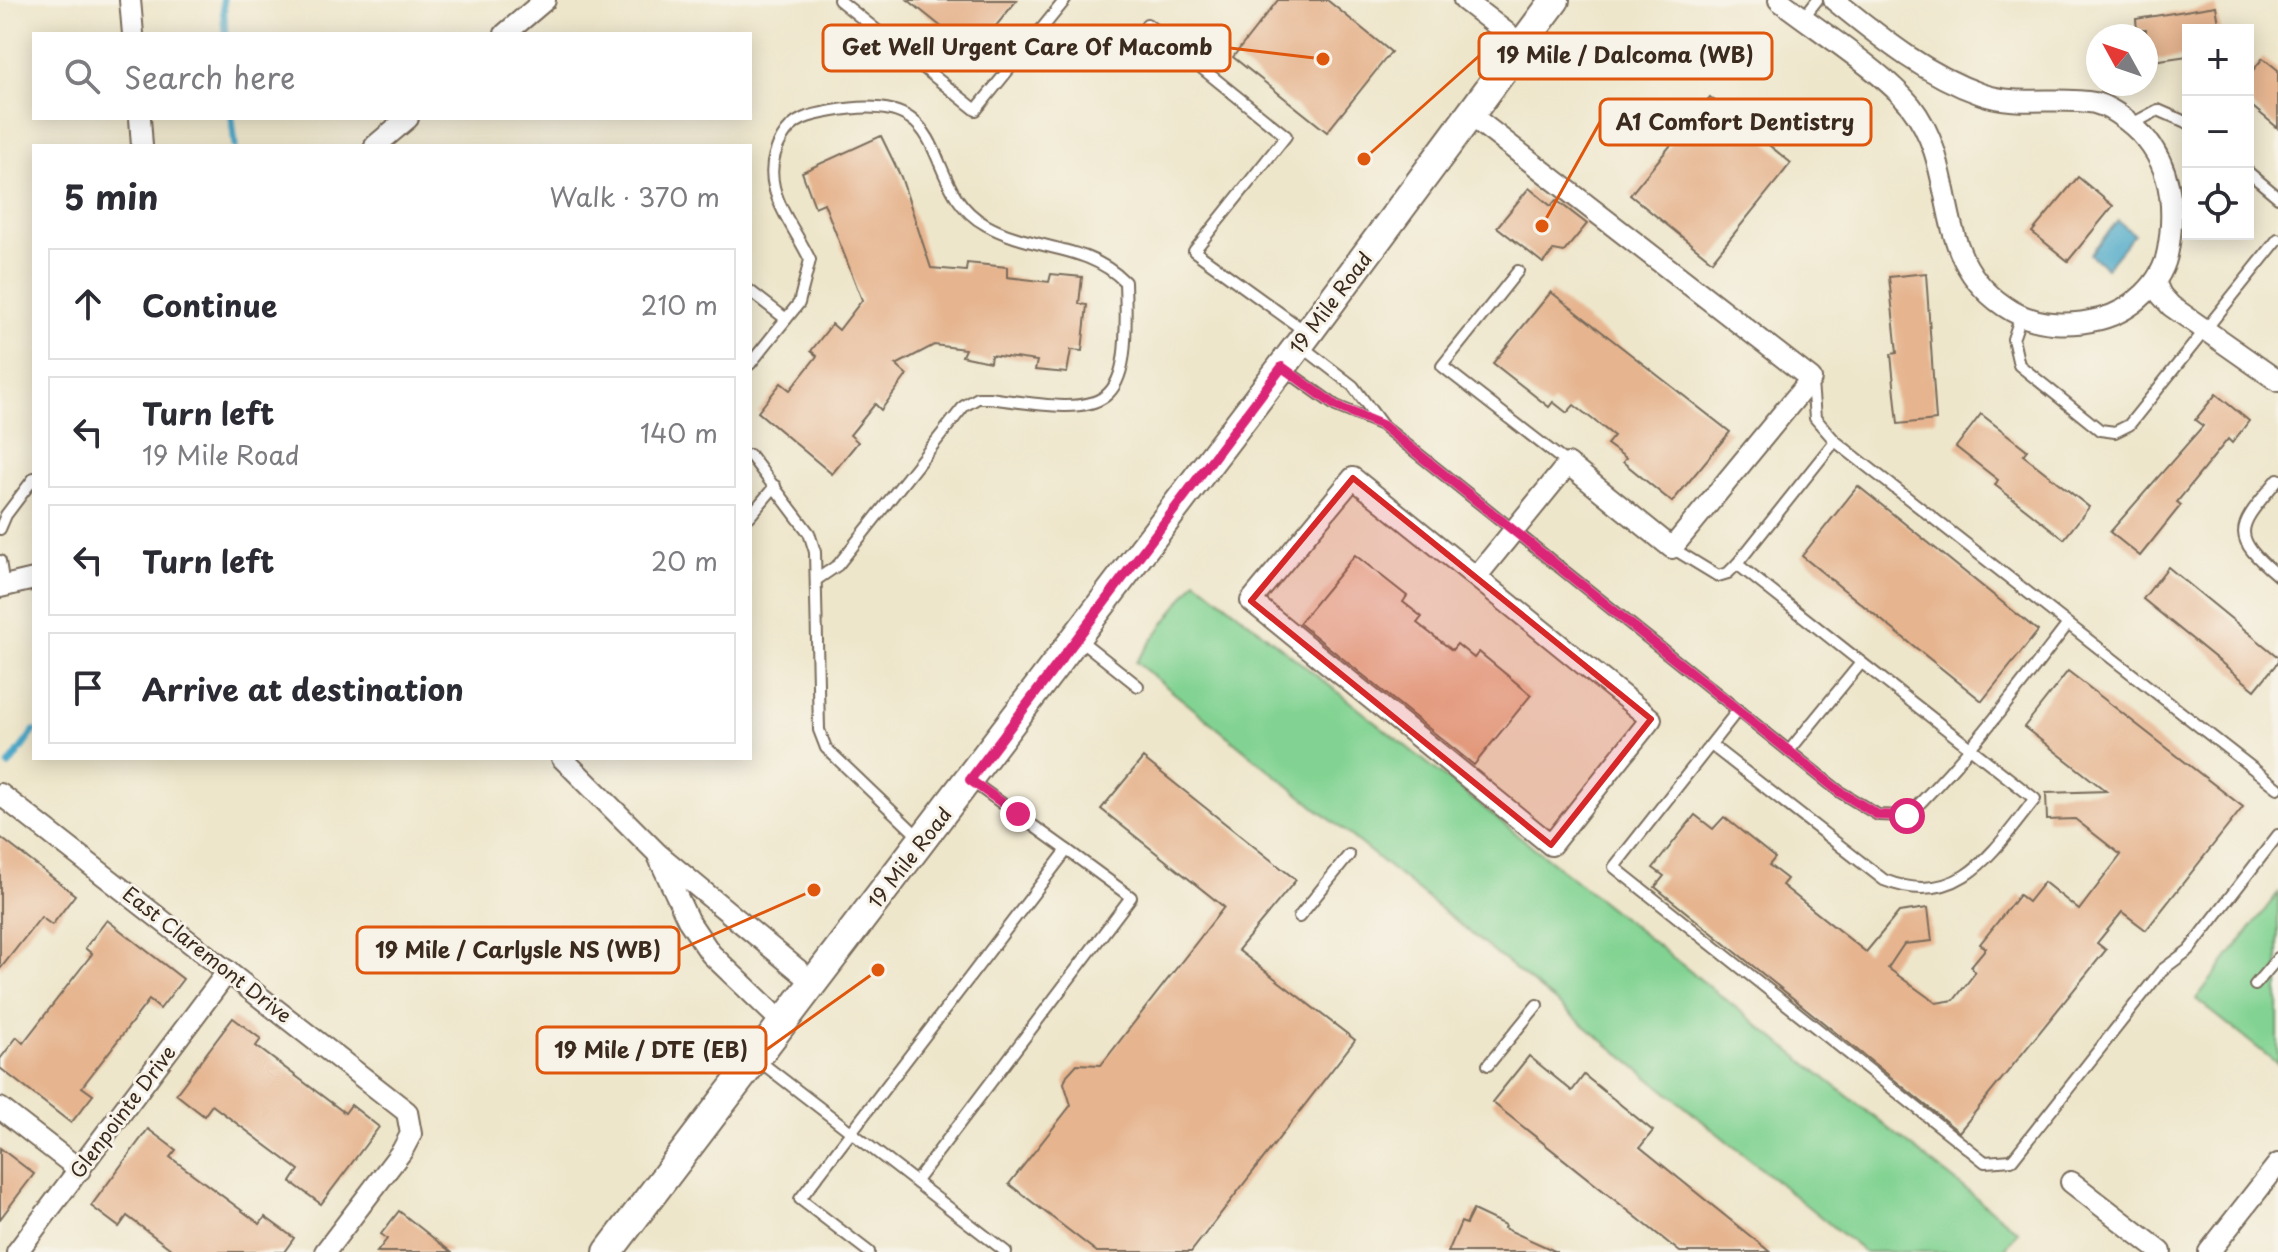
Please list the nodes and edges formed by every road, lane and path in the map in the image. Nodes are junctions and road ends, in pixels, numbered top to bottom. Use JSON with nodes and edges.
{"nodes":[{"id":1,"x":130,"y":0,"type":"edge"},
{"id":2,"x":545,"y":0,"type":"edge"},
{"id":3,"x":839,"y":0,"type":"edge"},
{"id":4,"x":1065,"y":0,"type":"edge"},
{"id":5,"x":1464,"y":0,"type":"edge"},
{"id":6,"x":1555,"y":0,"type":"edge"},
{"id":7,"x":1779,"y":0,"type":"edge"},
{"id":8,"x":1817,"y":0,"type":"edge"},
{"id":9,"x":1834,"y":0,"type":"edge"},
{"id":10,"x":1803,"y":18,"type":"junction"},
{"id":11,"x":1147,"y":24,"type":"dead end"},
{"id":12,"x":133,"y":32,"type":"edge"},
{"id":13,"x":507,"y":32,"type":"edge"},
{"id":14,"x":1521,"y":44,"type":"junction"},
{"id":15,"x":1468,"y":113,"type":"junction"},
{"id":16,"x":140,"y":120,"type":"edge"},
{"id":17,"x":406,"y":120,"type":"edge"},
{"id":18,"x":2182,"y":120,"type":"edge"},
{"id":19,"x":2132,"y":124,"type":"junction"},
{"id":20,"x":142,"y":144,"type":"edge"},
{"id":21,"x":377,"y":144,"type":"edge"},
{"id":22,"x":2254,"y":177,"type":"edge"},
{"id":23,"x":2278,"y":197,"type":"edge"},
{"id":24,"x":2278,"y":239,"type":"edge"},
{"id":25,"x":1518,"y":271,"type":"dead end"},
{"id":26,"x":2155,"y":282,"type":"junction"},
{"id":27,"x":752,"y":293,"type":"edge"},
{"id":28,"x":2021,"y":316,"type":"junction"},
{"id":29,"x":786,"y":319,"type":"junction"},
{"id":30,"x":2206,"y":329,"type":"junction"},
{"id":31,"x":1304,"y":339,"type":"junction"},
{"id":32,"x":752,"y":362,"type":"edge"},
{"id":33,"x":1282,"y":367,"type":"junction"},
{"id":34,"x":1811,"y":379,"type":"junction"},
{"id":35,"x":2278,"y":381,"type":"edge"},
{"id":36,"x":1382,"y":425,"type":"junction"},
{"id":37,"x":1835,"y":441,"type":"junction"},
{"id":38,"x":752,"y":457,"type":"edge"},
{"id":39,"x":1568,"y":464,"type":"junction"},
{"id":40,"x":2278,"y":479,"type":"edge"},
{"id":41,"x":32,"y":481,"type":"edge"},
{"id":42,"x":775,"y":486,"type":"junction"},
{"id":43,"x":752,"y":514,"type":"edge"},
{"id":44,"x":0,"y":529,"type":"edge"},
{"id":45,"x":1514,"y":531,"type":"junction"},
{"id":46,"x":1672,"y":548,"type":"junction"},
{"id":47,"x":0,"y":561,"type":"edge"},
{"id":48,"x":1737,"y":564,"type":"junction"},
{"id":49,"x":2278,"y":576,"type":"edge"},
{"id":50,"x":1476,"y":577,"type":"junction"},
{"id":51,"x":32,"y":580,"type":"edge"},
{"id":52,"x":816,"y":580,"type":"junction"},
{"id":53,"x":2,"y":587,"type":"edge"},
{"id":54,"x":2068,"y":624,"type":"junction"},
{"id":55,"x":1077,"y":638,"type":"junction"},
{"id":56,"x":1861,"y":663,"type":"junction"},
{"id":57,"x":1138,"y":686,"type":"dead end"},
{"id":58,"x":1738,"y":710,"type":"junction"},
{"id":59,"x":1711,"y":745,"type":"junction"},
{"id":60,"x":1970,"y":748,"type":"junction"},
{"id":61,"x":1789,"y":751,"type":"junction"},
{"id":62,"x":564,"y":760,"type":"edge"},
{"id":63,"x":970,"y":780,"type":"junction"},
{"id":64,"x":2278,"y":788,"type":"edge"},
{"id":65,"x":0,"y":794,"type":"edge"},
{"id":66,"x":2278,"y":835,"type":"edge"},
{"id":67,"x":923,"y":842,"type":"junction"},
{"id":68,"x":1067,"y":850,"type":"junction"},
{"id":69,"x":658,"y":854,"type":"junction"},
{"id":70,"x":1349,"y":855,"type":"dead end"},
{"id":71,"x":1299,"y":917,"type":"dead end"},
{"id":72,"x":2278,"y":958,"type":"edge"},
{"id":73,"x":228,"y":971,"type":"junction"},
{"id":74,"x":814,"y":983,"type":"junction"},
{"id":75,"x":2255,"y":985,"type":"dead end"},
{"id":76,"x":1537,"y":1005,"type":"dead end"},
{"id":77,"x":783,"y":1023,"type":"junction"},
{"id":78,"x":756,"y":1059,"type":"junction"},
{"id":79,"x":1488,"y":1065,"type":"dead end"},
{"id":80,"x":0,"y":1108,"type":"edge"},
{"id":81,"x":851,"y":1131,"type":"junction"},
{"id":82,"x":2278,"y":1164,"type":"edge"},
{"id":83,"x":80,"y":1170,"type":"junction"},
{"id":84,"x":916,"y":1181,"type":"junction"},
{"id":85,"x":2071,"y":1182,"type":"dead end"},
{"id":86,"x":17,"y":1252,"type":"edge"},
{"id":87,"x":325,"y":1252,"type":"edge"},
{"id":88,"x":608,"y":1252,"type":"edge"},
{"id":89,"x":869,"y":1252,"type":"edge"},
{"id":90,"x":1006,"y":1252,"type":"edge"},
{"id":91,"x":2161,"y":1252,"type":"edge"},
{"id":92,"x":2209,"y":1252,"type":"edge"}],
"edges":[{"from":1,"to":12,"type":"street"},
{"from":2,"to":13,"type":"street"},
{"from":3,"to":4,"type":"lane"},
{"from":5,"to":14,"type":"street"},
{"from":6,"to":14,"type":"street","name":"19 Mile Road"},
{"from":7,"to":10,"type":"street"},
{"from":8,"to":10,"type":"lane"},
{"from":9,"to":19,"type":"street"},
{"from":10,"to":28,"type":"street"},
{"from":11,"to":31,"type":"lane"},
{"from":14,"to":15,"type":"street","name":"19 Mile Road"},
{"from":15,"to":31,"type":"street","name":"19 Mile Road"},
{"from":15,"to":34,"type":"street"},
{"from":16,"to":20,"type":"street"},
{"from":17,"to":21,"type":"street"},
{"from":18,"to":19,"type":"lane"},
{"from":19,"to":26,"type":"street"},
{"from":22,"to":23,"type":"lane"},
{"from":24,"to":30,"type":"lane"},
{"from":25,"to":39,"type":"lane"},
{"from":26,"to":28,"type":"street"},
{"from":26,"to":30,"type":"street"},
{"from":27,"to":29,"type":"lane"},
{"from":28,"to":30,"type":"lane"},
{"from":29,"to":32,"type":"lane"},
{"from":29,"to":52,"type":"lane"},
{"from":30,"to":35,"type":"street"},
{"from":31,"to":33,"type":"street","name":"19 Mile Road"},
{"from":31,"to":36,"type":"lane"},
{"from":33,"to":36,"type":"lane"},
{"from":33,"to":55,"type":"street","name":"19 Mile Road"},
{"from":34,"to":37,"type":"lane"},
{"from":34,"to":46,"type":"street"},
{"from":36,"to":45,"type":"lane"},
{"from":37,"to":48,"type":"lane"},
{"from":37,"to":54,"type":"lane"},
{"from":38,"to":42,"type":"lane"},
{"from":39,"to":45,"type":"street"},
{"from":39,"to":46,"type":"street"},
{"from":40,"to":49,"type":"lane"},
{"from":41,"to":44,"type":"lane"},
{"from":42,"to":43,"type":"lane"},
{"from":42,"to":52,"type":"lane"},
{"from":45,"to":50,"type":"street"},
{"from":45,"to":58,"type":"lane"},
{"from":46,"to":48,"type":"lane"},
{"from":47,"to":53,"type":"lane"},
{"from":48,"to":56,"type":"lane"},
{"from":50,"to":50,"type":"street"},
{"from":51,"to":53,"type":"street"},
{"from":52,"to":67,"type":"lane"},
{"from":54,"to":60,"type":"lane"},
{"from":54,"to":64,"type":"lane"},
{"from":55,"to":57,"type":"lane"},
{"from":55,"to":63,"type":"street","name":"19 Mile Road"},
{"from":56,"to":60,"type":"lane"},
{"from":56,"to":61,"type":"lane"},
{"from":58,"to":59,"type":"lane"},
{"from":58,"to":61,"type":"lane"},
{"from":59,"to":60,"type":"lane"},
{"from":59,"to":66,"type":"lane"},
{"from":60,"to":61,"type":"lane"},
{"from":62,"to":69,"type":"street"},
{"from":63,"to":67,"type":"street","name":"19 Mile Road"},
{"from":63,"to":68,"type":"lane"},
{"from":65,"to":73,"type":"street","name":"East Claremont Drive"},
{"from":67,"to":74,"type":"street","name":"19 Mile Road"},
{"from":68,"to":81,"type":"lane"},
{"from":68,"to":84,"type":"lane"},
{"from":69,"to":74,"type":"street"},
{"from":69,"to":77,"type":"street"},
{"from":70,"to":71,"type":"lane"},
{"from":72,"to":75,"type":"lane"},
{"from":73,"to":83,"type":"street","name":"Glenpointe Drive"},
{"from":73,"to":87,"type":"street","name":"East Claremont Drive"},
{"from":74,"to":77,"type":"street","name":"19 Mile Road"},
{"from":76,"to":79,"type":"lane"},
{"from":77,"to":78,"type":"street","name":"19 Mile Road"},
{"from":78,"to":81,"type":"lane"},
{"from":78,"to":88,"type":"street","name":"19 Mile Road"},
{"from":80,"to":83,"type":"street"},
{"from":81,"to":84,"type":"lane"},
{"from":81,"to":89,"type":"lane"},
{"from":82,"to":92,"type":"street"},
{"from":83,"to":86,"type":"street","name":"Glenpointe Drive"},
{"from":84,"to":90,"type":"lane"},
{"from":85,"to":91,"type":"street"}]}
